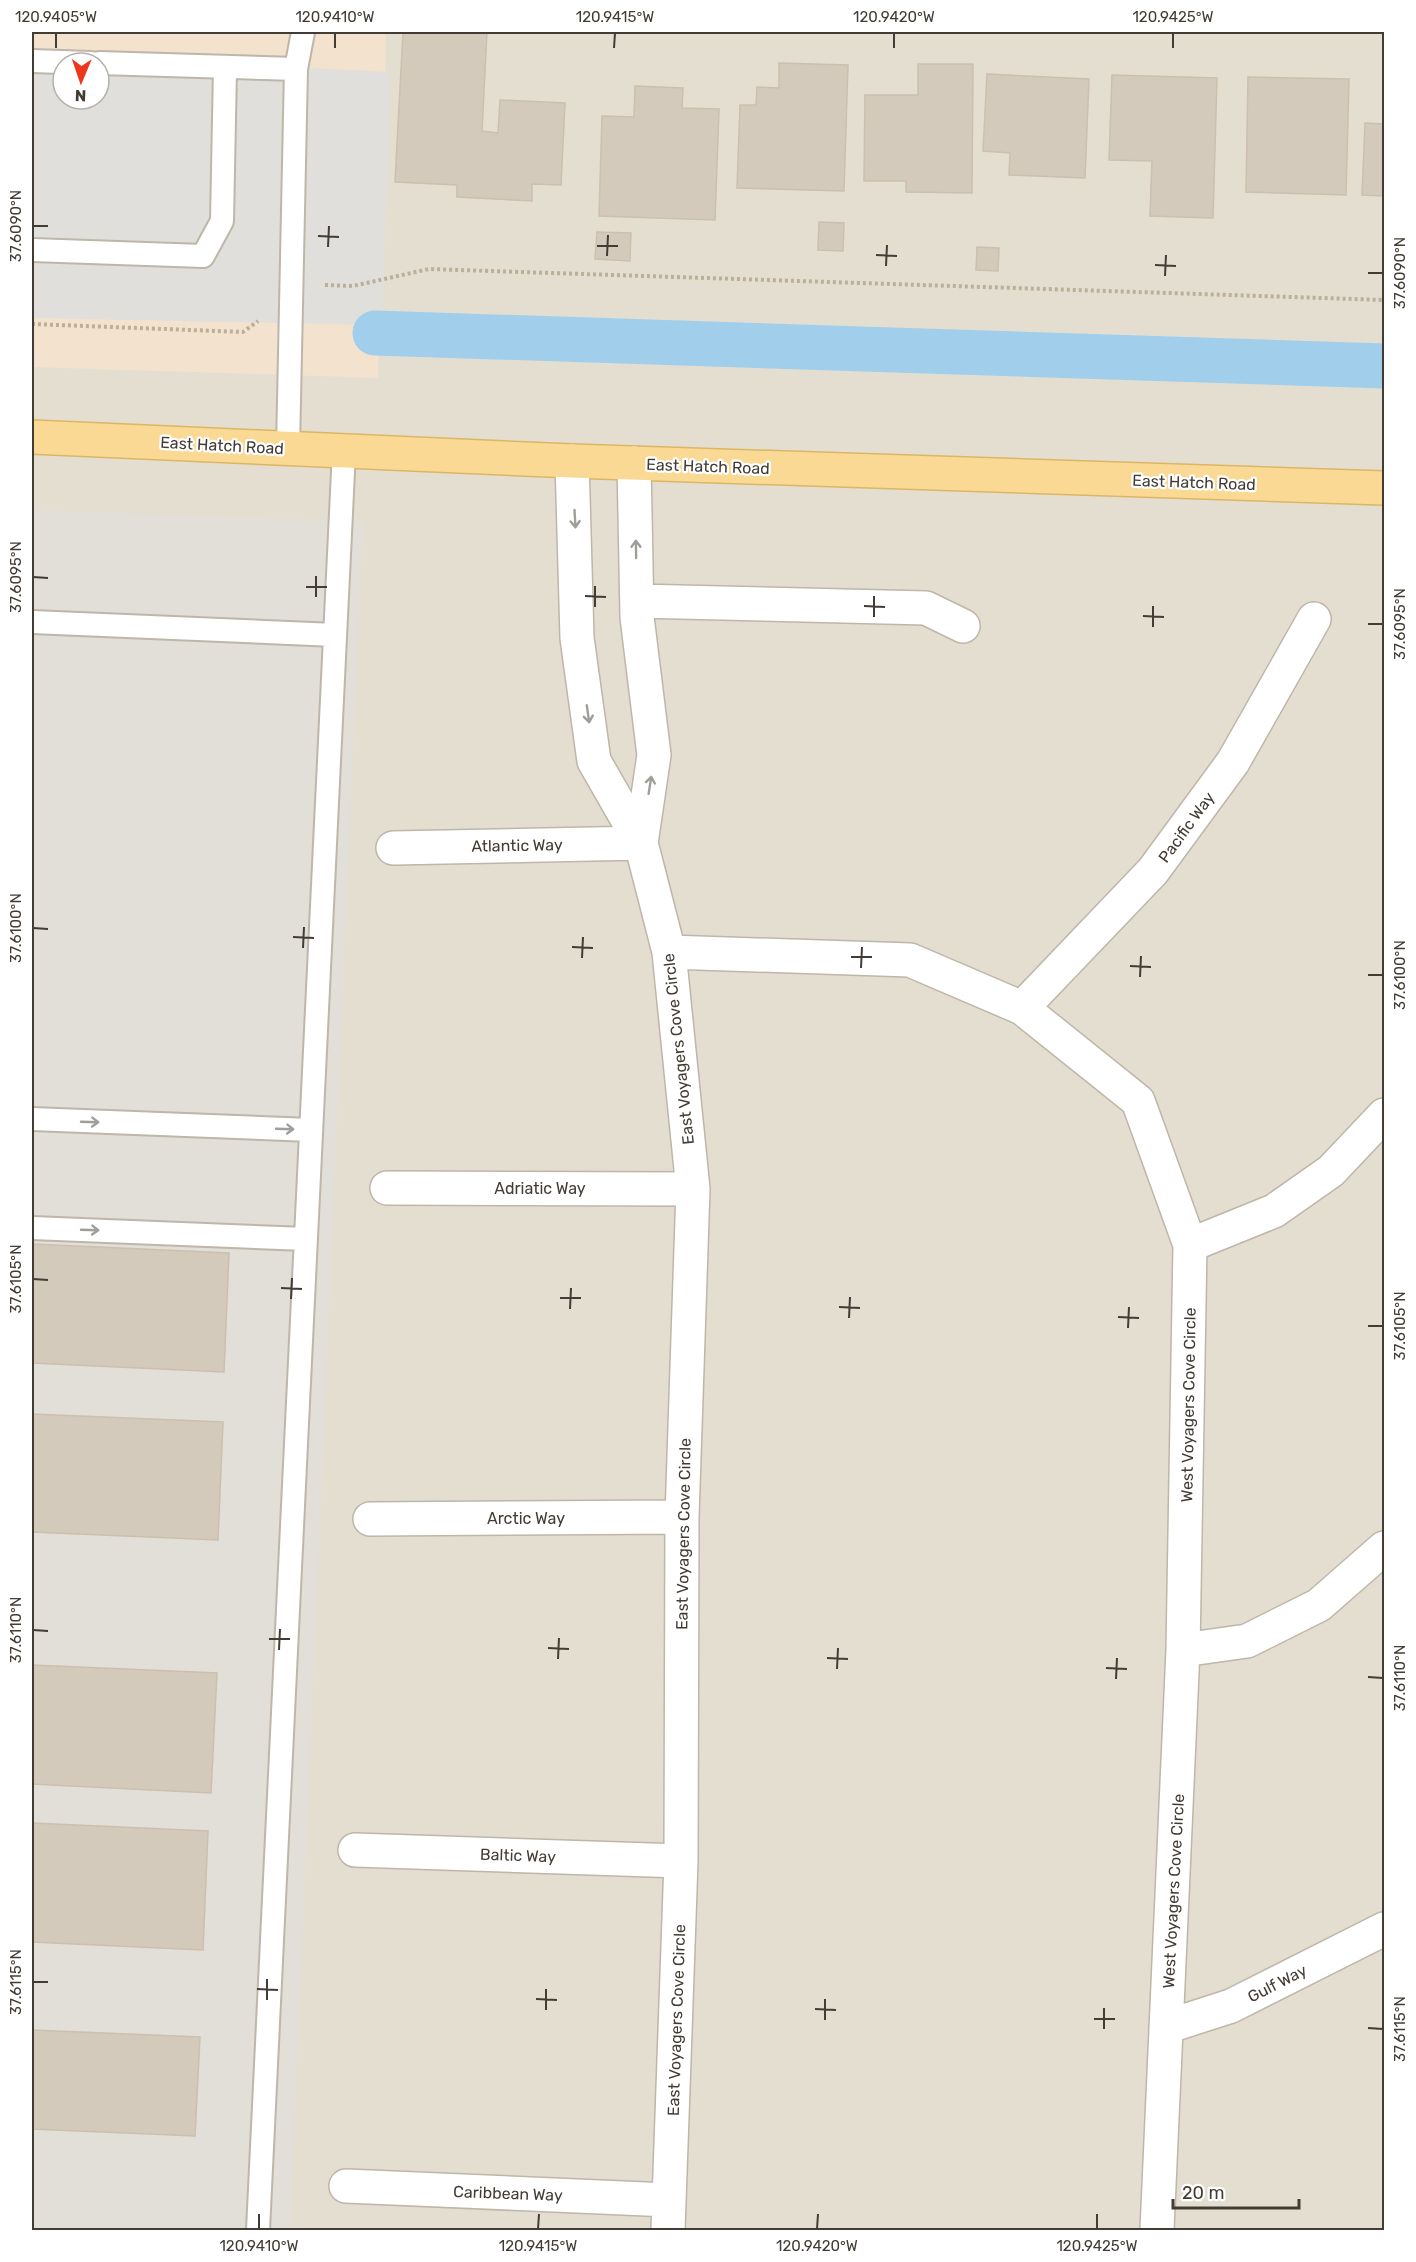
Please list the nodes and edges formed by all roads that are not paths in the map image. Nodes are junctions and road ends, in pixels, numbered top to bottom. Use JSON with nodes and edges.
{"nodes":[{"id":1,"x":303,"y":32,"type":"edge"},
{"id":2,"x":32,"y":61,"type":"edge"},
{"id":3,"x":51,"y":62,"type":"edge"},
{"id":4,"x":111,"y":63,"type":"edge"},
{"id":5,"x":225,"y":68,"type":"junction"},
{"id":6,"x":296,"y":69,"type":"junction"},
{"id":7,"x":32,"y":250,"type":"edge"},
{"id":8,"x":32,"y":437,"type":"edge"},
{"id":9,"x":288,"y":448,"type":"junction"},
{"id":10,"x":344,"y":451,"type":"junction"},
{"id":11,"x":572,"y":461,"type":"junction"},
{"id":12,"x":634,"y":463,"type":"junction"},
{"id":13,"x":1384,"y":488,"type":"edge"},
{"id":14,"x":637,"y":601,"type":"junction"},
{"id":15,"x":1314,"y":619,"type":"dead end"},
{"id":16,"x":32,"y":622,"type":"edge"},
{"id":17,"x":963,"y":626,"type":"dead end"},
{"id":18,"x":335,"y":635,"type":"junction"},
{"id":19,"x":641,"y":843,"type":"junction"},
{"id":20,"x":393,"y":848,"type":"dead end"},
{"id":21,"x":669,"y":952,"type":"junction"},
{"id":22,"x":1022,"y":1008,"type":"junction"},
{"id":23,"x":1384,"y":1114,"type":"edge"},
{"id":24,"x":32,"y":1119,"type":"edge"},
{"id":25,"x":311,"y":1130,"type":"junction"},
{"id":26,"x":387,"y":1188,"type":"dead end"},
{"id":27,"x":693,"y":1189,"type":"junction"},
{"id":28,"x":32,"y":1228,"type":"edge"},
{"id":29,"x":306,"y":1239,"type":"junction"},
{"id":30,"x":1190,"y":1245,"type":"junction"},
{"id":31,"x":682,"y":1517,"type":"junction"},
{"id":32,"x":370,"y":1519,"type":"dead end"},
{"id":33,"x":1384,"y":1548,"type":"edge"},
{"id":34,"x":1183,"y":1650,"type":"junction"},
{"id":35,"x":355,"y":1850,"type":"dead end"},
{"id":36,"x":681,"y":1861,"type":"junction"},
{"id":37,"x":1384,"y":1929,"type":"edge"},
{"id":38,"x":1166,"y":2027,"type":"junction"},
{"id":39,"x":346,"y":2186,"type":"dead end"},
{"id":40,"x":669,"y":2215,"type":"edge"},
{"id":41,"x":258,"y":2230,"type":"edge"},
{"id":42,"x":1157,"y":2230,"type":"edge"}],
"edges":[{"from":1,"to":6,"type":"lane"},
{"from":2,"to":3,"type":"lane"},
{"from":4,"to":5,"type":"lane"},
{"from":5,"to":6,"type":"lane"},
{"from":5,"to":7,"type":"lane"},
{"from":6,"to":9,"type":"lane"},
{"from":8,"to":9,"type":"main road","name":"East Hatch Road"},
{"from":9,"to":10,"type":"main road","name":"East Hatch Road"},
{"from":10,"to":11,"type":"main road","name":"East Hatch Road"},
{"from":10,"to":18,"type":"lane"},
{"from":11,"to":12,"type":"main road","name":"East Hatch Road"},
{"from":11,"to":19,"type":"street","name":"East Voyagers Cove Circle","one_way":true},
{"from":12,"to":13,"type":"main road","name":"East Hatch Road"},
{"from":14,"to":12,"type":"street","name":"East Voyagers Cove Circle","one_way":true},
{"from":14,"to":17,"type":"street"},
{"from":19,"to":14,"type":"street","name":"East Voyagers Cove Circle","one_way":true},
{"from":15,"to":22,"type":"street","name":"Pacific Way"},
{"from":16,"to":18,"type":"lane"},
{"from":18,"to":25,"type":"lane"},
{"from":19,"to":20,"type":"street","name":"Atlantic Way"},
{"from":19,"to":21,"type":"street","name":"East Voyagers Cove Circle"},
{"from":21,"to":22,"type":"street","name":"West Voyagers Cove Circle"},
{"from":21,"to":27,"type":"street","name":"East Voyagers Cove Circle"},
{"from":22,"to":30,"type":"street","name":"West Voyagers Cove Circle"},
{"from":23,"to":30,"type":"street"},
{"from":24,"to":25,"type":"lane","one_way":true},
{"from":25,"to":29,"type":"lane"},
{"from":26,"to":27,"type":"street","name":"Adriatic Way"},
{"from":27,"to":31,"type":"street","name":"East Voyagers Cove Circle"},
{"from":28,"to":29,"type":"lane","one_way":true},
{"from":29,"to":41,"type":"lane"},
{"from":30,"to":34,"type":"street","name":"West Voyagers Cove Circle"},
{"from":31,"to":32,"type":"street","name":"Arctic Way"},
{"from":31,"to":36,"type":"street","name":"East Voyagers Cove Circle"},
{"from":33,"to":34,"type":"street"},
{"from":34,"to":38,"type":"street","name":"West Voyagers Cove Circle"},
{"from":35,"to":36,"type":"street","name":"Baltic Way"},
{"from":36,"to":40,"type":"street","name":"East Voyagers Cove Circle"},
{"from":37,"to":38,"type":"street","name":"Gulf Way"},
{"from":38,"to":42,"type":"street","name":"West Voyagers Cove Circle"},
{"from":39,"to":40,"type":"street","name":"Caribbean Way"}]}
